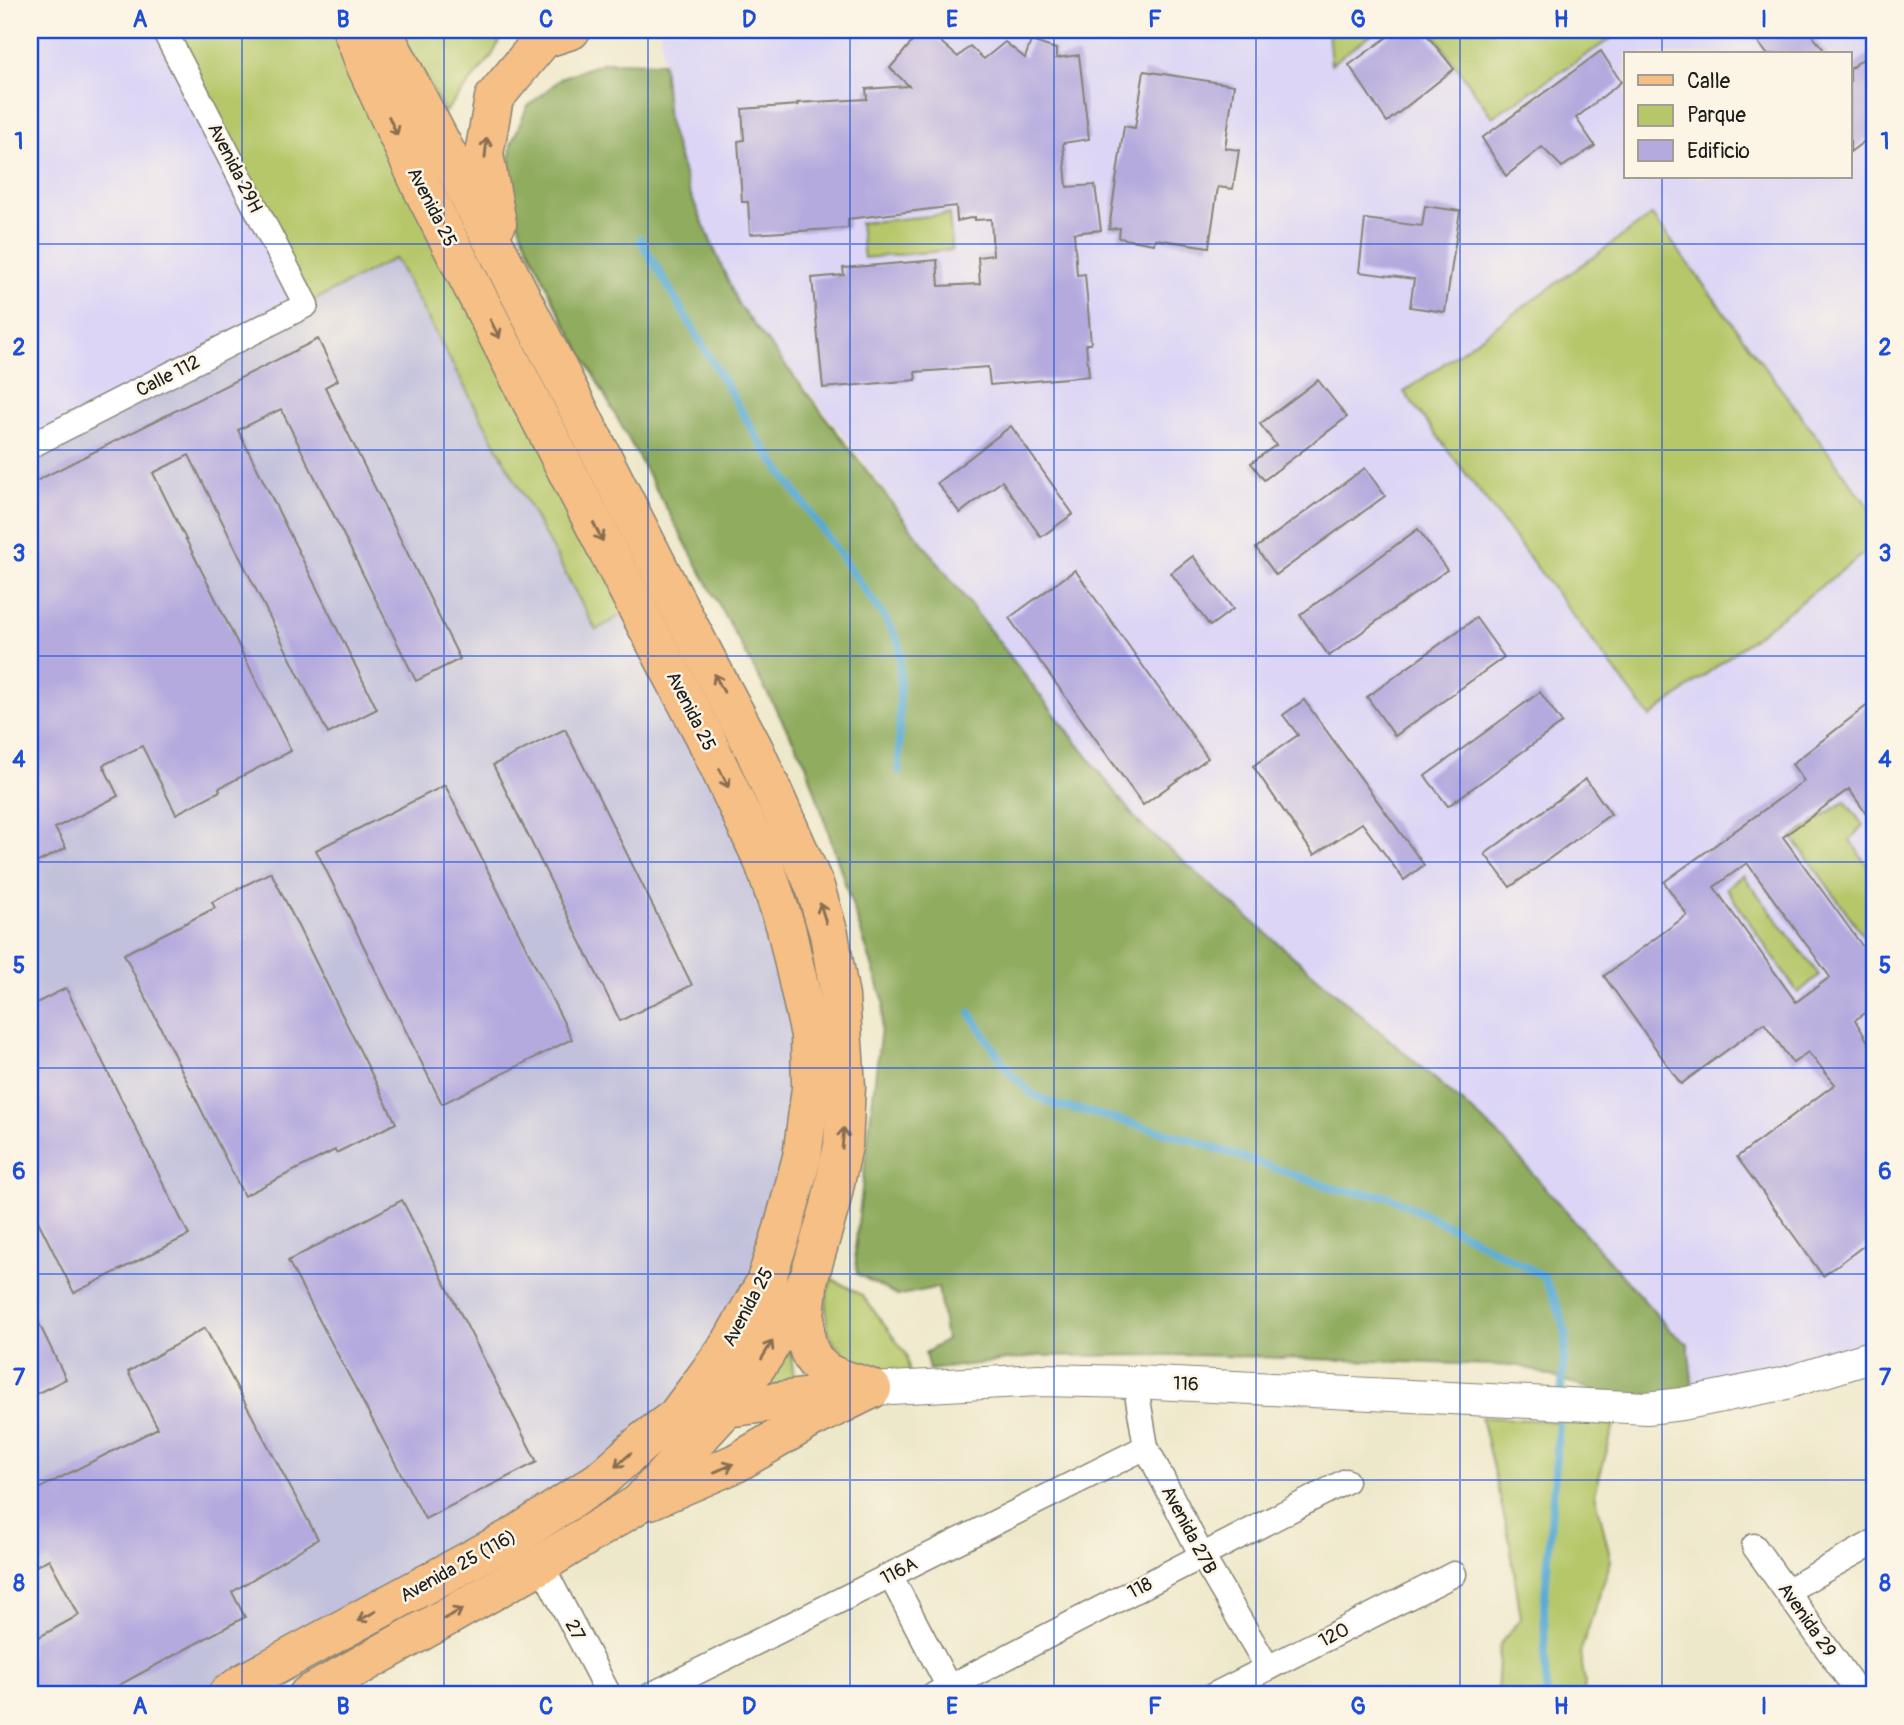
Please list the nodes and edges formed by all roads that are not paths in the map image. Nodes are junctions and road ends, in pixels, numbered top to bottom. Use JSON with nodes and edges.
{"nodes":[{"id":1,"x":164,"y":30,"type":"edge"},
{"id":2,"x":382,"y":30,"type":"edge"},
{"id":3,"x":553,"y":33,"type":"edge"},
{"id":4,"x":360,"y":41,"type":"edge"},
{"id":5,"x":504,"y":263,"type":"junction"},
{"id":6,"x":306,"y":305,"type":"joint"},
{"id":7,"x":30,"y":446,"type":"edge"},
{"id":8,"x":809,"y":1278,"type":"junction"},
{"id":9,"x":1874,"y":1356,"type":"edge"},
{"id":10,"x":1135,"y":1382,"type":"junction"},
{"id":11,"x":872,"y":1389,"type":"junction"},
{"id":12,"x":741,"y":1405,"type":"junction"},
{"id":13,"x":676,"y":1417,"type":"junction"},
{"id":14,"x":1146,"y":1447,"type":"junction"},
{"id":15,"x":759,"y":1450,"type":"junction"},
{"id":16,"x":1346,"y":1481,"type":"dead end"},
{"id":17,"x":638,"y":1504,"type":"junction"},
{"id":18,"x":1874,"y":1542,"type":"edge"},
{"id":19,"x":1754,"y":1546,"type":"dead end"},
{"id":20,"x":1202,"y":1556,"type":"junction"},
{"id":21,"x":541,"y":1564,"type":"junction"},
{"id":22,"x":1454,"y":1574,"type":"dead end"},
{"id":23,"x":890,"y":1575,"type":"junction"},
{"id":24,"x":1787,"y":1591,"type":"junction"},
{"id":25,"x":1269,"y":1668,"type":"junction"},
{"id":26,"x":945,"y":1693,"type":"edge"},
{"id":27,"x":227,"y":1695,"type":"edge"},
{"id":28,"x":308,"y":1695,"type":"edge"},
{"id":29,"x":609,"y":1695,"type":"edge"},
{"id":30,"x":651,"y":1695,"type":"edge"},
{"id":31,"x":1214,"y":1695,"type":"edge"},
{"id":32,"x":1860,"y":1695,"type":"edge"}],
"edges":[{"from":1,"to":6,"type":"street","name":"Avenida 29H"},
{"from":2,"to":5,"type":"main road","name":"Avenida 25"},
{"from":5,"to":3,"type":"main road","one_way":true},
{"from":4,"to":13,"type":"main road","name":"Avenida 25","one_way":true},
{"from":8,"to":5,"type":"main road","name":"Avenida 25","one_way":true},
{"from":6,"to":7,"type":"street","name":"Calle 112"},
{"from":8,"to":11,"type":"main road"},
{"from":12,"to":8,"type":"main road","name":"Avenida 25","one_way":true},
{"from":9,"to":10,"type":"street","name":"116"},
{"from":10,"to":11,"type":"street","name":"116"},
{"from":10,"to":14,"type":"street","name":"Avenida 27B"},
{"from":11,"to":12,"type":"main road"},
{"from":11,"to":15,"type":"main road"},
{"from":12,"to":13,"type":"main road"},
{"from":12,"to":15,"type":"main road"},
{"from":12,"to":17,"type":"main road","name":"Avenida 25 (116)"},
{"from":13,"to":27,"type":"main road","name":"Avenida 25 (116)","one_way":true},
{"from":14,"to":20,"type":"street","name":"Avenida 27B"},
{"from":14,"to":23,"type":"street","name":"116A"},
{"from":17,"to":15,"type":"main road","one_way":true},
{"from":16,"to":20,"type":"street","name":"118"},
{"from":17,"to":21,"type":"main road","name":"Avenida 25 (116)"},
{"from":18,"to":24,"type":"street"},
{"from":19,"to":24,"type":"street","name":"Avenida 29"},
{"from":20,"to":25,"type":"street","name":"Avenida 27B"},
{"from":20,"to":26,"type":"street","name":"118"},
{"from":28,"to":21,"type":"main road","name":"Avenida 25 (116)","one_way":true},
{"from":21,"to":29,"type":"street","name":"27"},
{"from":22,"to":25,"type":"street","name":"120"},
{"from":23,"to":26,"type":"street"},
{"from":23,"to":30,"type":"street","name":"116A"},
{"from":24,"to":32,"type":"street","name":"Avenida 29"},
{"from":25,"to":31,"type":"street","name":"120"}]}
